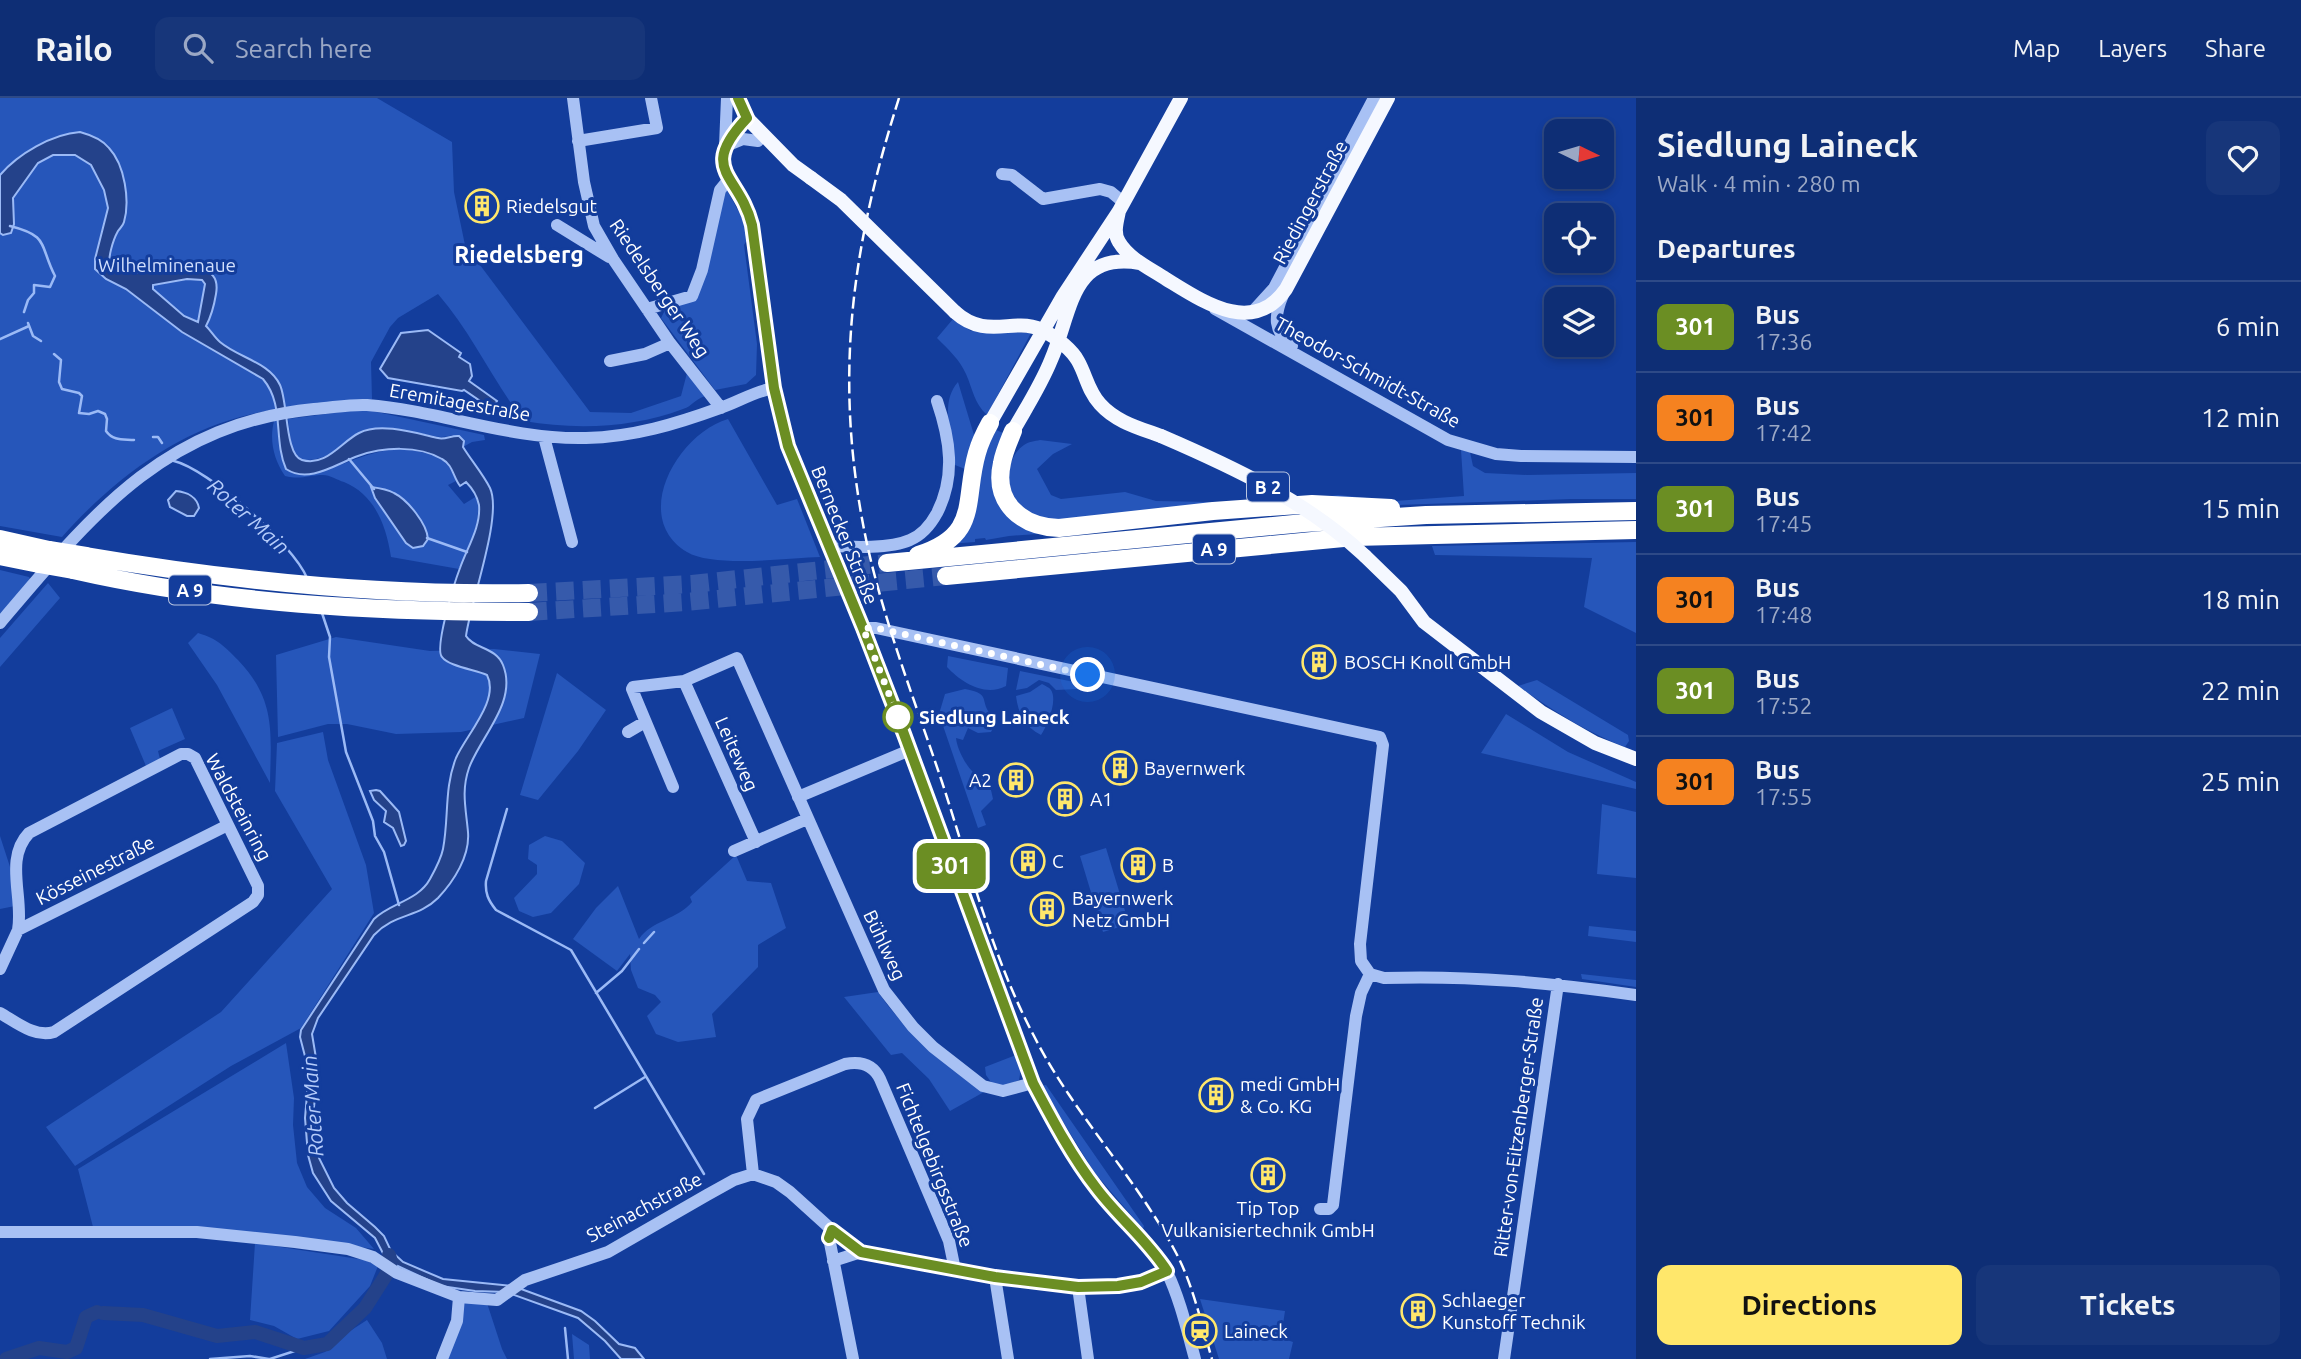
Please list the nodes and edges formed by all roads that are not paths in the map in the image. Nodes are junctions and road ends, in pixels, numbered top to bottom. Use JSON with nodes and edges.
{"nodes":[{"id":1,"x":573,"y":98,"type":"edge"},
{"id":2,"x":651,"y":98,"type":"edge"},
{"id":3,"x":727,"y":98,"type":"edge"},
{"id":4,"x":738,"y":98,"type":"edge"},
{"id":5,"x":1181,"y":98,"type":"edge"},
{"id":6,"x":1374,"y":98,"type":"edge"},
{"id":7,"x":1388,"y":98,"type":"edge"},
{"id":8,"x":747,"y":118,"type":"junction"},
{"id":9,"x":578,"y":141,"type":"junction"},
{"id":10,"x":758,"y":141,"type":"dead end"},
{"id":11,"x":725,"y":146,"type":"junction"},
{"id":12,"x":1002,"y":174,"type":"dead end"},
{"id":13,"x":729,"y":179,"type":"junction"},
{"id":14,"x":1121,"y":206,"type":"junction"},
{"id":15,"x":557,"y":225,"type":"dead end"},
{"id":16,"x":613,"y":259,"type":"junction"},
{"id":17,"x":1141,"y":263,"type":"junction"},
{"id":18,"x":1286,"y":289,"type":"junction"},
{"id":19,"x":1215,"y":308,"type":"junction"},
{"id":20,"x":647,"y":309,"type":"junction"},
{"id":21,"x":1253,"y":312,"type":"junction"},
{"id":22,"x":1043,"y":330,"type":"junction"},
{"id":23,"x":1059,"y":341,"type":"junction"},
{"id":24,"x":670,"y":343,"type":"junction"},
{"id":25,"x":1309,"y":359,"type":"junction"},
{"id":26,"x":610,"y":361,"type":"dead end"},
{"id":27,"x":774,"y":388,"type":"junction"},
{"id":28,"x":937,"y":401,"type":"dead end"},
{"id":29,"x":721,"y":408,"type":"junction"},
{"id":30,"x":990,"y":423,"type":"joint"},
{"id":31,"x":1013,"y":431,"type":"joint"},
{"id":32,"x":544,"y":437,"type":"junction"},
{"id":33,"x":1636,"y":457,"type":"edge"},
{"id":34,"x":1636,"y":511,"type":"edge"},
{"id":35,"x":1426,"y":515,"type":"junction"},
{"id":36,"x":1636,"y":532,"type":"edge"},
{"id":37,"x":0,"y":539,"type":"edge"},
{"id":38,"x":572,"y":542,"type":"dead end"},
{"id":39,"x":829,"y":546,"type":"junction"},
{"id":40,"x":0,"y":556,"type":"edge"},
{"id":41,"x":44,"y":557,"type":"junction"},
{"id":42,"x":946,"y":576,"type":"tunnel mouth"},
{"id":43,"x":529,"y":593,"type":"tunnel mouth"},
{"id":44,"x":435,"y":601,"type":"junction"},
{"id":45,"x":487,"y":603,"type":"junction"},
{"id":46,"x":529,"y":612,"type":"tunnel mouth"},
{"id":47,"x":0,"y":623,"type":"edge"},
{"id":48,"x":863,"y":628,"type":"junction"},
{"id":49,"x":684,"y":681,"type":"junction"},
{"id":50,"x":645,"y":722,"type":"junction"},
{"id":51,"x":628,"y":732,"type":"dead end"},
{"id":52,"x":910,"y":750,"type":"junction"},
{"id":53,"x":1636,"y":759,"type":"edge"},
{"id":54,"x":674,"y":787,"type":"dead end"},
{"id":55,"x":798,"y":797,"type":"junction"},
{"id":56,"x":807,"y":819,"type":"junction"},
{"id":57,"x":228,"y":825,"type":"junction"},
{"id":58,"x":756,"y":842,"type":"junction"},
{"id":59,"x":734,"y":850,"type":"dead end"},
{"id":60,"x":18,"y":930,"type":"junction"},
{"id":61,"x":0,"y":969,"type":"edge"},
{"id":62,"x":1370,"y":974,"type":"junction"},
{"id":63,"x":1558,"y":984,"type":"junction"},
{"id":64,"x":1636,"y":995,"type":"edge"},
{"id":65,"x":0,"y":1013,"type":"edge"},
{"id":66,"x":1033,"y":1083,"type":"junction"},
{"id":67,"x":753,"y":1174,"type":"junction"},
{"id":68,"x":1320,"y":1209,"type":"dead end"},
{"id":69,"x":832,"y":1230,"type":"junction"},
{"id":70,"x":0,"y":1232,"type":"edge"},
{"id":71,"x":861,"y":1252,"type":"junction"},
{"id":72,"x":833,"y":1261,"type":"junction"},
{"id":73,"x":955,"y":1270,"type":"junction"},
{"id":74,"x":1167,"y":1271,"type":"junction"},
{"id":75,"x":995,"y":1277,"type":"junction"},
{"id":76,"x":1078,"y":1287,"type":"junction"},
{"id":77,"x":459,"y":1297,"type":"junction"},
{"id":78,"x":442,"y":1359,"type":"edge"},
{"id":79,"x":853,"y":1359,"type":"edge"},
{"id":80,"x":1008,"y":1359,"type":"edge"},
{"id":81,"x":1088,"y":1359,"type":"edge"},
{"id":82,"x":1195,"y":1359,"type":"edge"},
{"id":83,"x":1504,"y":1359,"type":"edge"}],
"edges":[{"from":1,"to":9,"type":"street","name":"Riedelsberger Weg"},
{"from":2,"to":9,"type":"street"},
{"from":3,"to":11,"type":"street","name":"Bernecker Straße"},
{"from":4,"to":8,"type":"main road"},
{"from":5,"to":14,"type":"main road"},
{"from":6,"to":21,"type":"street","name":"Riedingerstraße"},
{"from":7,"to":18,"type":"main road","name":"Riedingerstraße"},
{"from":8,"to":11,"type":"street"},
{"from":8,"to":22,"type":"main road","number":"B 2","bridge":true},
{"from":9,"to":16,"type":"street","name":"Riedelsberger Weg"},
{"from":10,"to":11,"type":"street"},
{"from":11,"to":13,"type":"street","name":"Bernecker Straße"},
{"from":12,"to":14,"type":"street"},
{"from":13,"to":20,"type":"street"},
{"from":13,"to":27,"type":"street","name":"Bernecker Straße"},
{"from":14,"to":17,"type":"main road","name":"Theodor-Schmidt-Straße"},
{"from":14,"to":22,"type":"main road"},
{"from":15,"to":16,"type":"street"},
{"from":16,"to":20,"type":"street","name":"Riedelsberger Weg"},
{"from":17,"to":19,"type":"main road","name":"Theodor-Schmidt-Straße"},
{"from":17,"to":23,"type":"main road"},
{"from":18,"to":21,"type":"main road","name":"Riedingerstraße"},
{"from":18,"to":25,"type":"street"},
{"from":19,"to":21,"type":"main road"},
{"from":19,"to":25,"type":"street","name":"Theodor-Schmidt-Straße"},
{"from":20,"to":24,"type":"street","name":"Riedelsberger Weg"},
{"from":22,"to":23,"type":"main road","number":"B 2"},
{"from":22,"to":30,"type":"main road"},
{"from":23,"to":31,"type":"main road"},
{"from":23,"to":53,"type":"main road","number":"B 2","bridge":true},
{"from":24,"to":26,"type":"street"},
{"from":24,"to":29,"type":"street","name":"Riedelsberger Weg"},
{"from":25,"to":33,"type":"street","name":"Theodor-Schmidt-Straße"},
{"from":27,"to":29,"type":"street","name":"Eremitagestraße"},
{"from":27,"to":39,"type":"street","name":"Bernecker Straße"},
{"from":28,"to":39,"type":"street"},
{"from":29,"to":32,"type":"street","name":"Eremitagestraße"},
{"from":30,"to":35,"type":"highway","number":"A 9"},
{"from":31,"to":35,"type":"highway"},
{"from":32,"to":38,"type":"street"},
{"from":32,"to":47,"type":"street","name":"Eremitagestraße"},
{"from":34,"to":35,"type":"highway","number":"A 9"},
{"from":36,"to":42,"type":"highway","number":"A 9"},
{"from":37,"to":41,"type":"highway","number":"A 9"},
{"from":39,"to":48,"type":"street","name":"Bernecker Straße"},
{"from":40,"to":41,"type":"highway","number":"A 9"},
{"from":41,"to":44,"type":"highway","number":"A 9","bridge":true},
{"from":41,"to":44,"type":"highway","number":"A 9","bridge":true},
{"from":43,"to":45,"type":"highway","number":"A 9"},
{"from":44,"to":45,"type":"highway","number":"A 9"},
{"from":45,"to":46,"type":"highway","number":"A 9"},
{"from":48,"to":52,"type":"street"},
{"from":48,"to":62,"type":"street","name":"Bernecker Straße"},
{"from":49,"to":50,"type":"street"},
{"from":49,"to":55,"type":"street","name":"Bühlweg"},
{"from":49,"to":58,"type":"street","name":"Leiteweg"},
{"from":50,"to":51,"type":"street"},
{"from":50,"to":54,"type":"street"},
{"from":52,"to":55,"type":"street"},
{"from":52,"to":66,"type":"street"},
{"from":55,"to":56,"type":"street","name":"Bühlweg"},
{"from":56,"to":58,"type":"street"},
{"from":56,"to":66,"type":"street","name":"Bühlweg"},
{"from":57,"to":60,"type":"street","name":"Kösseinestraße"},
{"from":57,"to":60,"type":"street","name":"Waldsteinring"},
{"from":57,"to":65,"type":"street","name":"Waldsteinring"},
{"from":58,"to":59,"type":"street"},
{"from":60,"to":61,"type":"street"},
{"from":62,"to":63,"type":"street"},
{"from":62,"to":68,"type":"street"},
{"from":63,"to":64,"type":"street"},
{"from":63,"to":83,"type":"street","name":"Ritter-von-Eitzenberger-Straße"},
{"from":66,"to":74,"type":"street"},
{"from":67,"to":69,"type":"street"},
{"from":67,"to":73,"type":"street","name":"Fichtelgebirgsstraße"},
{"from":67,"to":77,"type":"street","name":"Steinachstraße"},
{"from":69,"to":71,"type":"street"},
{"from":69,"to":72,"type":"street"},
{"from":70,"to":77,"type":"street","name":"Steinachstraße"},
{"from":71,"to":72,"type":"street"},
{"from":71,"to":73,"type":"street"},
{"from":72,"to":79,"type":"street"},
{"from":73,"to":75,"type":"street"},
{"from":74,"to":76,"type":"street"},
{"from":74,"to":82,"type":"street"},
{"from":75,"to":76,"type":"street"},
{"from":75,"to":80,"type":"street"},
{"from":76,"to":81,"type":"street"},
{"from":77,"to":78,"type":"street"}]}
